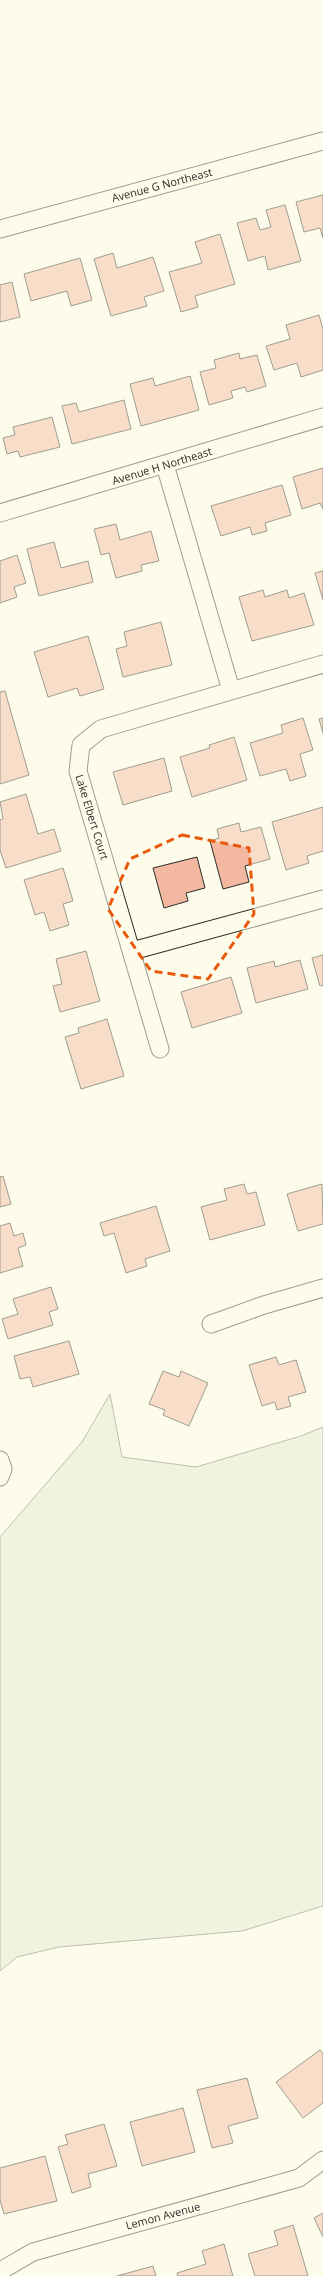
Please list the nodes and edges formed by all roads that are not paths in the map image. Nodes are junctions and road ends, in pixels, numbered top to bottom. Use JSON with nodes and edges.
{"nodes":[{"id":1,"x":323,"y":142,"type":"edge"},
{"id":2,"x":0,"y":229,"type":"edge"},
{"id":3,"x":323,"y":417,"type":"edge"},
{"id":4,"x":165,"y":465,"type":"junction"},
{"id":5,"x":0,"y":513,"type":"edge"},
{"id":6,"x":323,"y":664,"type":"edge"},
{"id":7,"x":231,"y":690,"type":"junction"},
{"id":8,"x":323,"y":899,"type":"edge"},
{"id":9,"x":132,"y":951,"type":"junction"},
{"id":10,"x":160,"y":1048,"type":"dead end"},
{"id":11,"x":323,"y":1288,"type":"edge"},
{"id":12,"x":211,"y":1324,"type":"dead end"},
{"id":13,"x":0,"y":1460,"type":"edge"},
{"id":14,"x":0,"y":1477,"type":"edge"},
{"id":15,"x":323,"y":2160,"type":"edge"},
{"id":16,"x":2,"y":2273,"type":"edge"}],
"edges":[{"from":1,"to":2,"type":"street","name":"Avenue G Northeast"},
{"from":3,"to":4,"type":"street","name":"Avenue H Northeast"},
{"from":4,"to":5,"type":"street","name":"Avenue H Northeast"},
{"from":4,"to":7,"type":"street"},
{"from":6,"to":7,"type":"street","name":"Lake Elbert Court"},
{"from":7,"to":9,"type":"street","name":"Lake Elbert Court"},
{"from":8,"to":9,"type":"street"},
{"from":9,"to":10,"type":"street","name":"Lake Elbert Court"},
{"from":11,"to":12,"type":"street"},
{"from":13,"to":14,"type":"street"},
{"from":15,"to":16,"type":"street","name":"Lemon Avenue"}]}
